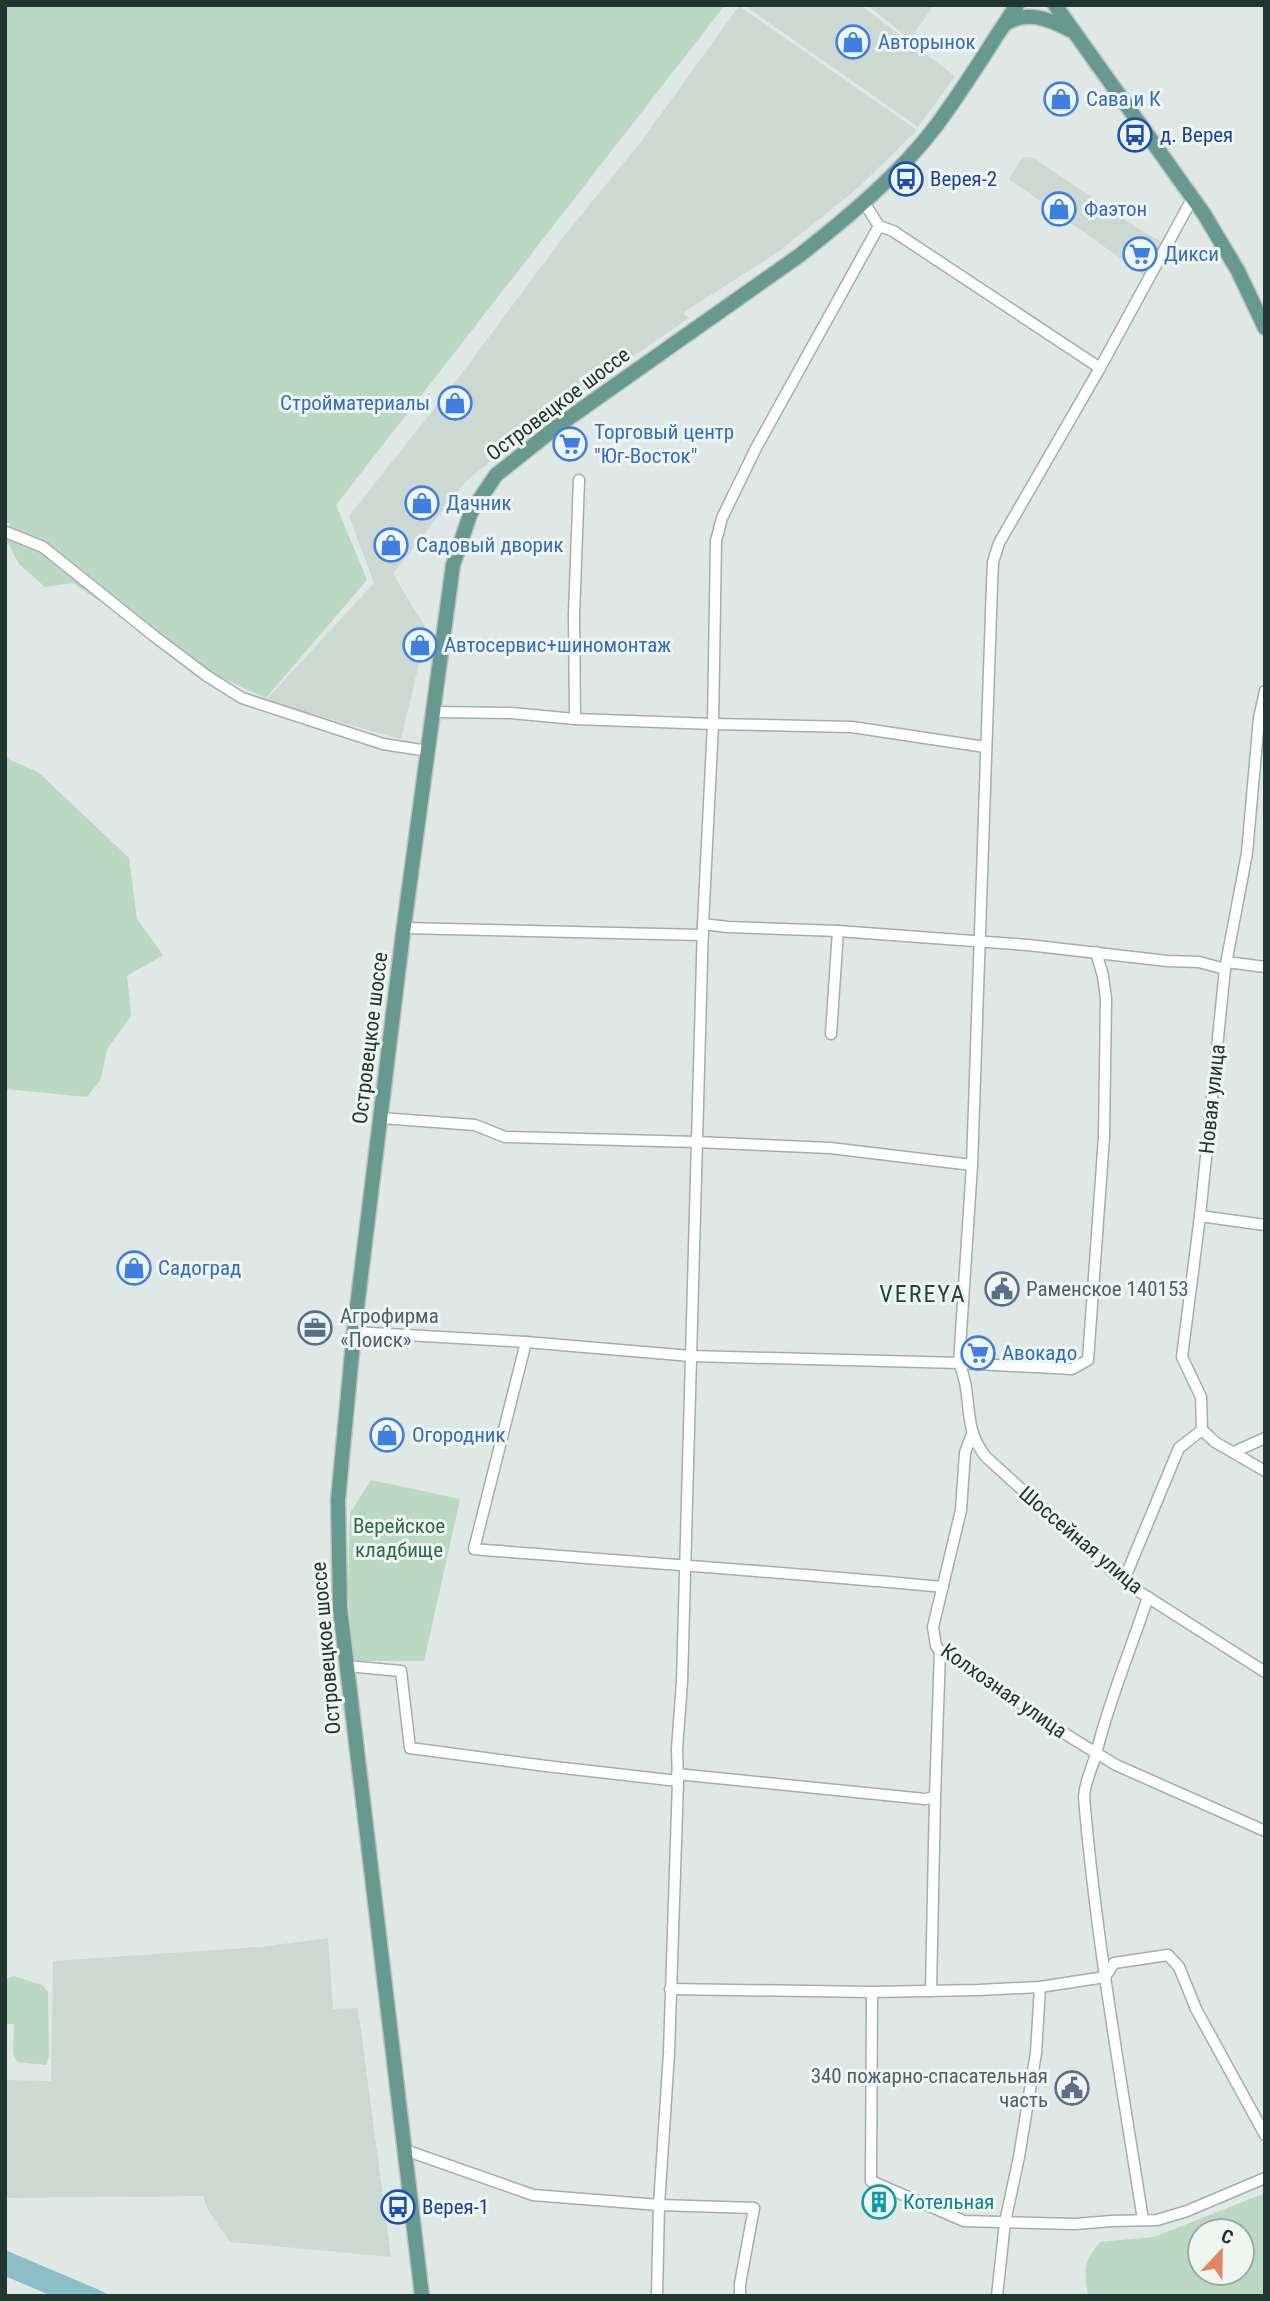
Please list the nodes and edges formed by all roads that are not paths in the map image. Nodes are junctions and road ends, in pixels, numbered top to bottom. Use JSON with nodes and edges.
{"nodes":[{"id":1,"x":1007,"y":5,"type":"edge"},
{"id":2,"x":1017,"y":5,"type":"edge"},
{"id":3,"x":1055,"y":5,"type":"edge"},
{"id":4,"x":1003,"y":26,"type":"junction"},
{"id":5,"x":1074,"y":32,"type":"junction"},
{"id":6,"x":1192,"y":199,"type":"junction"},
{"id":7,"x":863,"y":201,"type":"junction"},
{"id":8,"x":879,"y":226,"type":"junction"},
{"id":9,"x":1265,"y":328,"type":"edge"},
{"id":10,"x":1100,"y":368,"type":"junction"},
{"id":11,"x":579,"y":480,"type":"dead end"},
{"id":12,"x":6,"y":532,"type":"edge"},
{"id":13,"x":1265,"y":691,"type":"edge"},
{"id":14,"x":433,"y":712,"type":"junction"},
{"id":15,"x":575,"y":719,"type":"junction"},
{"id":16,"x":713,"y":724,"type":"junction"},
{"id":17,"x":985,"y":747,"type":"junction"},
{"id":18,"x":428,"y":751,"type":"junction"},
{"id":19,"x":404,"y":928,"type":"junction"},
{"id":20,"x":703,"y":930,"type":"junction"},
{"id":21,"x":838,"y":931,"type":"junction"},
{"id":22,"x":979,"y":943,"type":"junction"},
{"id":23,"x":1096,"y":952,"type":"junction"},
{"id":24,"x":1226,"y":965,"type":"junction"},
{"id":25,"x":1265,"y":967,"type":"edge"},
{"id":26,"x":831,"y":1034,"type":"dead end"},
{"id":27,"x":381,"y":1118,"type":"junction"},
{"id":28,"x":696,"y":1142,"type":"junction"},
{"id":29,"x":972,"y":1165,"type":"junction"},
{"id":30,"x":1200,"y":1216,"type":"junction"},
{"id":31,"x":1265,"y":1225,"type":"edge"},
{"id":32,"x":354,"y":1332,"type":"junction"},
{"id":33,"x":526,"y":1342,"type":"junction"},
{"id":34,"x":691,"y":1356,"type":"junction"},
{"id":35,"x":959,"y":1363,"type":"junction"},
{"id":36,"x":1202,"y":1430,"type":"junction"},
{"id":37,"x":972,"y":1434,"type":"junction"},
{"id":38,"x":1265,"y":1438,"type":"edge"},
{"id":39,"x":1234,"y":1452,"type":"junction"},
{"id":40,"x":1265,"y":1471,"type":"edge"},
{"id":41,"x":685,"y":1566,"type":"junction"},
{"id":42,"x":1124,"y":1580,"type":"junction"},
{"id":43,"x":943,"y":1587,"type":"junction"},
{"id":44,"x":1148,"y":1597,"type":"junction"},
{"id":45,"x":940,"y":1651,"type":"junction"},
{"id":46,"x":347,"y":1666,"type":"junction"},
{"id":47,"x":1265,"y":1672,"type":"edge"},
{"id":48,"x":1096,"y":1754,"type":"junction"},
{"id":49,"x":678,"y":1777,"type":"junction"},
{"id":50,"x":935,"y":1797,"type":"junction"},
{"id":51,"x":1265,"y":1831,"type":"edge"},
{"id":52,"x":1105,"y":1977,"type":"junction"},
{"id":53,"x":1040,"y":1987,"type":"junction"},
{"id":54,"x":670,"y":1989,"type":"junction"},
{"id":55,"x":931,"y":1991,"type":"junction"},
{"id":56,"x":872,"y":1992,"type":"junction"},
{"id":57,"x":1265,"y":2135,"type":"edge"},
{"id":58,"x":405,"y":2150,"type":"junction"},
{"id":59,"x":1265,"y":2178,"type":"edge"},
{"id":60,"x":659,"y":2205,"type":"junction"},
{"id":61,"x":1143,"y":2220,"type":"junction"},
{"id":62,"x":1005,"y":2222,"type":"junction"},
{"id":63,"x":422,"y":2296,"type":"edge"},
{"id":64,"x":657,"y":2296,"type":"edge"},
{"id":65,"x":740,"y":2296,"type":"edge"},
{"id":66,"x":997,"y":2296,"type":"edge"}],
"edges":[{"from":1,"to":4,"type":"main road","name":"Островецкое шоссе"},
{"from":2,"to":4,"type":"main road","name":"Островецкое шоссе"},
{"from":3,"to":5,"type":"main road"},
{"from":4,"to":5,"type":"main road"},
{"from":4,"to":7,"type":"main road","name":"Островецкое шоссе"},
{"from":5,"to":6,"type":"main road"},
{"from":6,"to":9,"type":"main road"},
{"from":6,"to":10,"type":"street","name":"Шоссейная улица"},
{"from":7,"to":8,"type":"street"},
{"from":7,"to":14,"type":"main road","name":"Островецкое шоссе"},
{"from":8,"to":10,"type":"street"},
{"from":8,"to":16,"type":"street"},
{"from":10,"to":17,"type":"street","name":"Шоссейная улица"},
{"from":11,"to":15,"type":"street"},
{"from":12,"to":18,"type":"street"},
{"from":13,"to":24,"type":"street","name":"Новая улица"},
{"from":14,"to":15,"type":"street"},
{"from":14,"to":18,"type":"main road","name":"Островецкое шоссе"},
{"from":15,"to":16,"type":"street"},
{"from":16,"to":17,"type":"street"},
{"from":16,"to":20,"type":"street"},
{"from":17,"to":22,"type":"street","name":"Шоссейная улица"},
{"from":18,"to":19,"type":"main road","name":"Островецкое шоссе"},
{"from":19,"to":20,"type":"street"},
{"from":19,"to":27,"type":"main road","name":"Островецкое шоссе"},
{"from":20,"to":21,"type":"street"},
{"from":20,"to":28,"type":"street"},
{"from":21,"to":22,"type":"street"},
{"from":21,"to":26,"type":"street"},
{"from":22,"to":23,"type":"street"},
{"from":22,"to":29,"type":"street","name":"Шоссейная улица"},
{"from":23,"to":24,"type":"street"},
{"from":23,"to":35,"type":"street"},
{"from":24,"to":25,"type":"street"},
{"from":24,"to":30,"type":"street","name":"Новая улица"},
{"from":27,"to":28,"type":"street"},
{"from":27,"to":32,"type":"main road","name":"Островецкое шоссе"},
{"from":28,"to":29,"type":"street"},
{"from":28,"to":34,"type":"street"},
{"from":29,"to":35,"type":"street","name":"Шоссейная улица"},
{"from":30,"to":31,"type":"street"},
{"from":30,"to":36,"type":"street","name":"Новая улица"},
{"from":32,"to":33,"type":"street"},
{"from":32,"to":46,"type":"main road","name":"Островецкое шоссе"},
{"from":33,"to":34,"type":"street"},
{"from":33,"to":41,"type":"street"},
{"from":34,"to":35,"type":"street"},
{"from":34,"to":41,"type":"street"},
{"from":35,"to":37,"type":"street","name":"Шоссейная улица"},
{"from":36,"to":39,"type":"street"},
{"from":36,"to":42,"type":"street"},
{"from":37,"to":42,"type":"street","name":"Шоссейная улица"},
{"from":37,"to":43,"type":"street","name":"Колхозная улица"},
{"from":38,"to":39,"type":"street"},
{"from":39,"to":40,"type":"street"},
{"from":41,"to":43,"type":"street"},
{"from":41,"to":49,"type":"street"},
{"from":42,"to":44,"type":"street","name":"Шоссейная улица"},
{"from":43,"to":45,"type":"street","name":"Колхозная улица"},
{"from":44,"to":47,"type":"street","name":"Шоссейная улица"},
{"from":44,"to":48,"type":"street"},
{"from":45,"to":48,"type":"street","name":"Колхозная улица"},
{"from":45,"to":50,"type":"street"},
{"from":46,"to":49,"type":"street"},
{"from":46,"to":58,"type":"main road","name":"Островецкое шоссе"},
{"from":48,"to":51,"type":"street","name":"Колхозная улица"},
{"from":48,"to":52,"type":"street"},
{"from":49,"to":50,"type":"street"},
{"from":49,"to":54,"type":"street"},
{"from":50,"to":55,"type":"street"},
{"from":52,"to":53,"type":"street"},
{"from":52,"to":57,"type":"street"},
{"from":52,"to":61,"type":"street"},
{"from":53,"to":55,"type":"street"},
{"from":53,"to":62,"type":"street"},
{"from":54,"to":56,"type":"street"},
{"from":54,"to":60,"type":"street"},
{"from":55,"to":56,"type":"street"},
{"from":56,"to":62,"type":"street"},
{"from":58,"to":60,"type":"street"},
{"from":58,"to":63,"type":"main road","name":"Островецкое шоссе"},
{"from":59,"to":61,"type":"street"},
{"from":60,"to":64,"type":"street"},
{"from":60,"to":65,"type":"street"},
{"from":61,"to":62,"type":"street"},
{"from":62,"to":66,"type":"street"}]}
